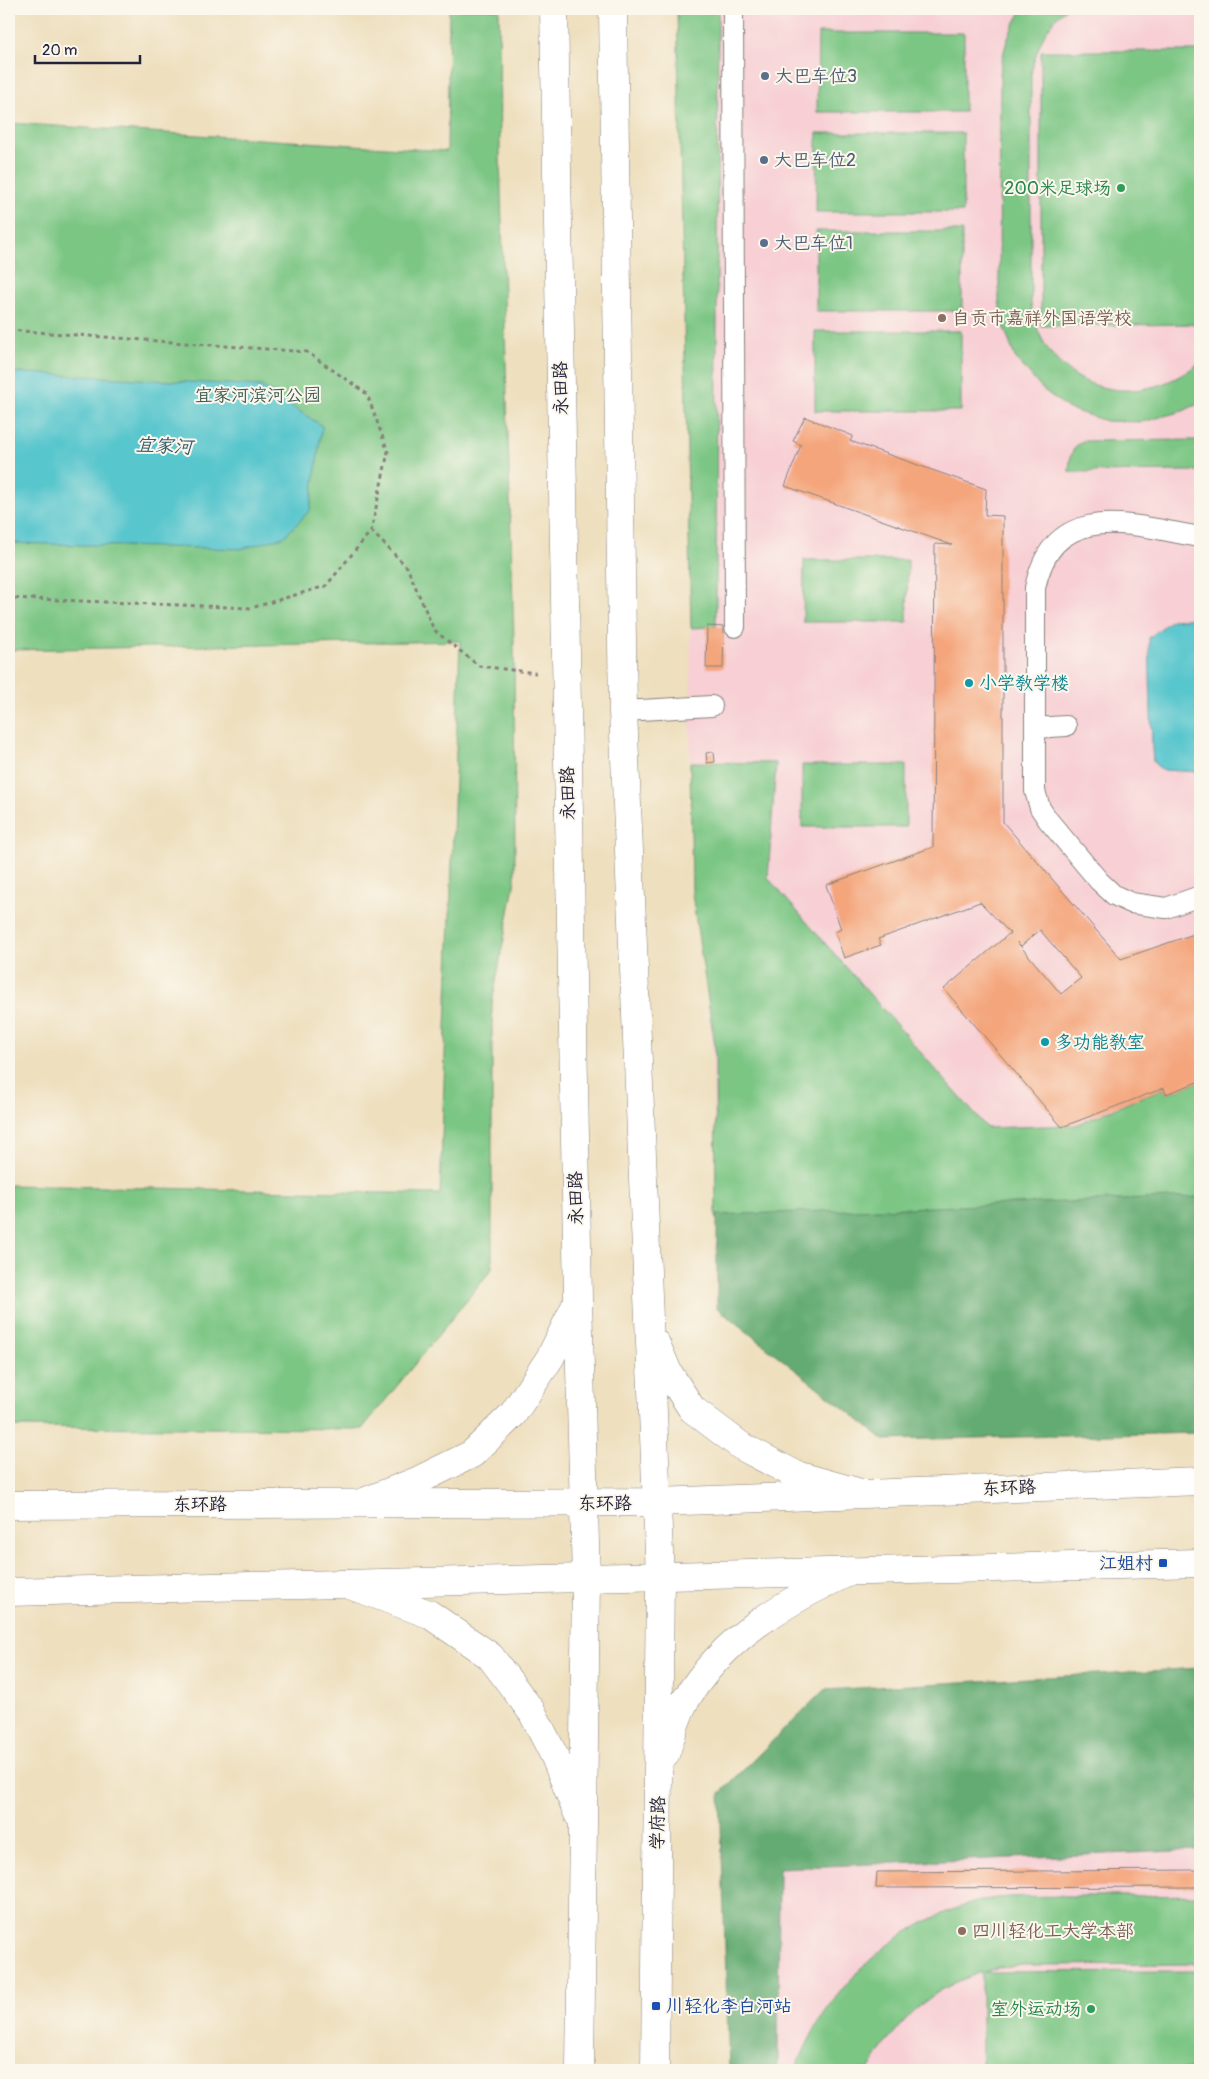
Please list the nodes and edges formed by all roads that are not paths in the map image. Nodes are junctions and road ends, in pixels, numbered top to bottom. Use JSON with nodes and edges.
{"nodes":[{"id":1,"x":554,"y":9,"type":"edge"},
{"id":2,"x":613,"y":9,"type":"edge"},
{"id":3,"x":733,"y":9,"type":"edge"},
{"id":4,"x":1200,"y":537,"type":"edge"},
{"id":5,"x":735,"y":627,"type":"dead end"},
{"id":6,"x":712,"y":706,"type":"dead end"},
{"id":7,"x":623,"y":711,"type":"junction"},
{"id":8,"x":1066,"y":726,"type":"dead end"},
{"id":9,"x":1035,"y":728,"type":"junction"},
{"id":10,"x":1200,"y":896,"type":"edge"},
{"id":11,"x":578,"y":1299,"type":"junction"},
{"id":12,"x":650,"y":1330,"type":"junction"},
{"id":13,"x":1200,"y":1481,"type":"edge"},
{"id":14,"x":864,"y":1494,"type":"junction"},
{"id":15,"x":658,"y":1502,"type":"junction"},
{"id":16,"x":583,"y":1503,"type":"junction"},
{"id":17,"x":359,"y":1504,"type":"junction"},
{"id":18,"x":9,"y":1505,"type":"edge"},
{"id":19,"x":1200,"y":1563,"type":"edge"},
{"id":20,"x":851,"y":1572,"type":"junction"},
{"id":21,"x":660,"y":1576,"type":"junction"},
{"id":22,"x":586,"y":1578,"type":"junction"},
{"id":23,"x":347,"y":1584,"type":"junction"},
{"id":24,"x":9,"y":1592,"type":"edge"},
{"id":25,"x":658,"y":1773,"type":"junction"},
{"id":26,"x":583,"y":1826,"type":"junction"},
{"id":27,"x":580,"y":2070,"type":"edge"},
{"id":28,"x":655,"y":2070,"type":"edge"}],
"edges":[{"from":1,"to":11,"type":"main road","name":"永田路"},
{"from":2,"to":7,"type":"main road"},
{"from":3,"to":5,"type":"lane"},
{"from":4,"to":9,"type":"lane"},
{"from":6,"to":7,"type":"lane"},
{"from":7,"to":12,"type":"main road"},
{"from":8,"to":9,"type":"lane"},
{"from":9,"to":10,"type":"lane"},
{"from":11,"to":16,"type":"main road","name":"永田路"},
{"from":11,"to":17,"type":"main road"},
{"from":12,"to":14,"type":"main road"},
{"from":12,"to":15,"type":"main road"},
{"from":13,"to":14,"type":"main road","name":"东环路"},
{"from":14,"to":15,"type":"main road","name":"东环路"},
{"from":15,"to":16,"type":"main road","name":"东环路"},
{"from":15,"to":21,"type":"main road"},
{"from":16,"to":17,"type":"main road","name":"东环路"},
{"from":16,"to":22,"type":"main road","name":"永田路"},
{"from":17,"to":18,"type":"main road","name":"东环路"},
{"from":19,"to":20,"type":"main road"},
{"from":20,"to":21,"type":"main road"},
{"from":20,"to":25,"type":"main road"},
{"from":21,"to":22,"type":"main road"},
{"from":21,"to":25,"type":"main road","name":"学府路"},
{"from":22,"to":23,"type":"main road"},
{"from":22,"to":26,"type":"main road"},
{"from":23,"to":24,"type":"main road"},
{"from":23,"to":26,"type":"main road"},
{"from":25,"to":28,"type":"main road","name":"学府路"},
{"from":26,"to":27,"type":"main road"}]}
